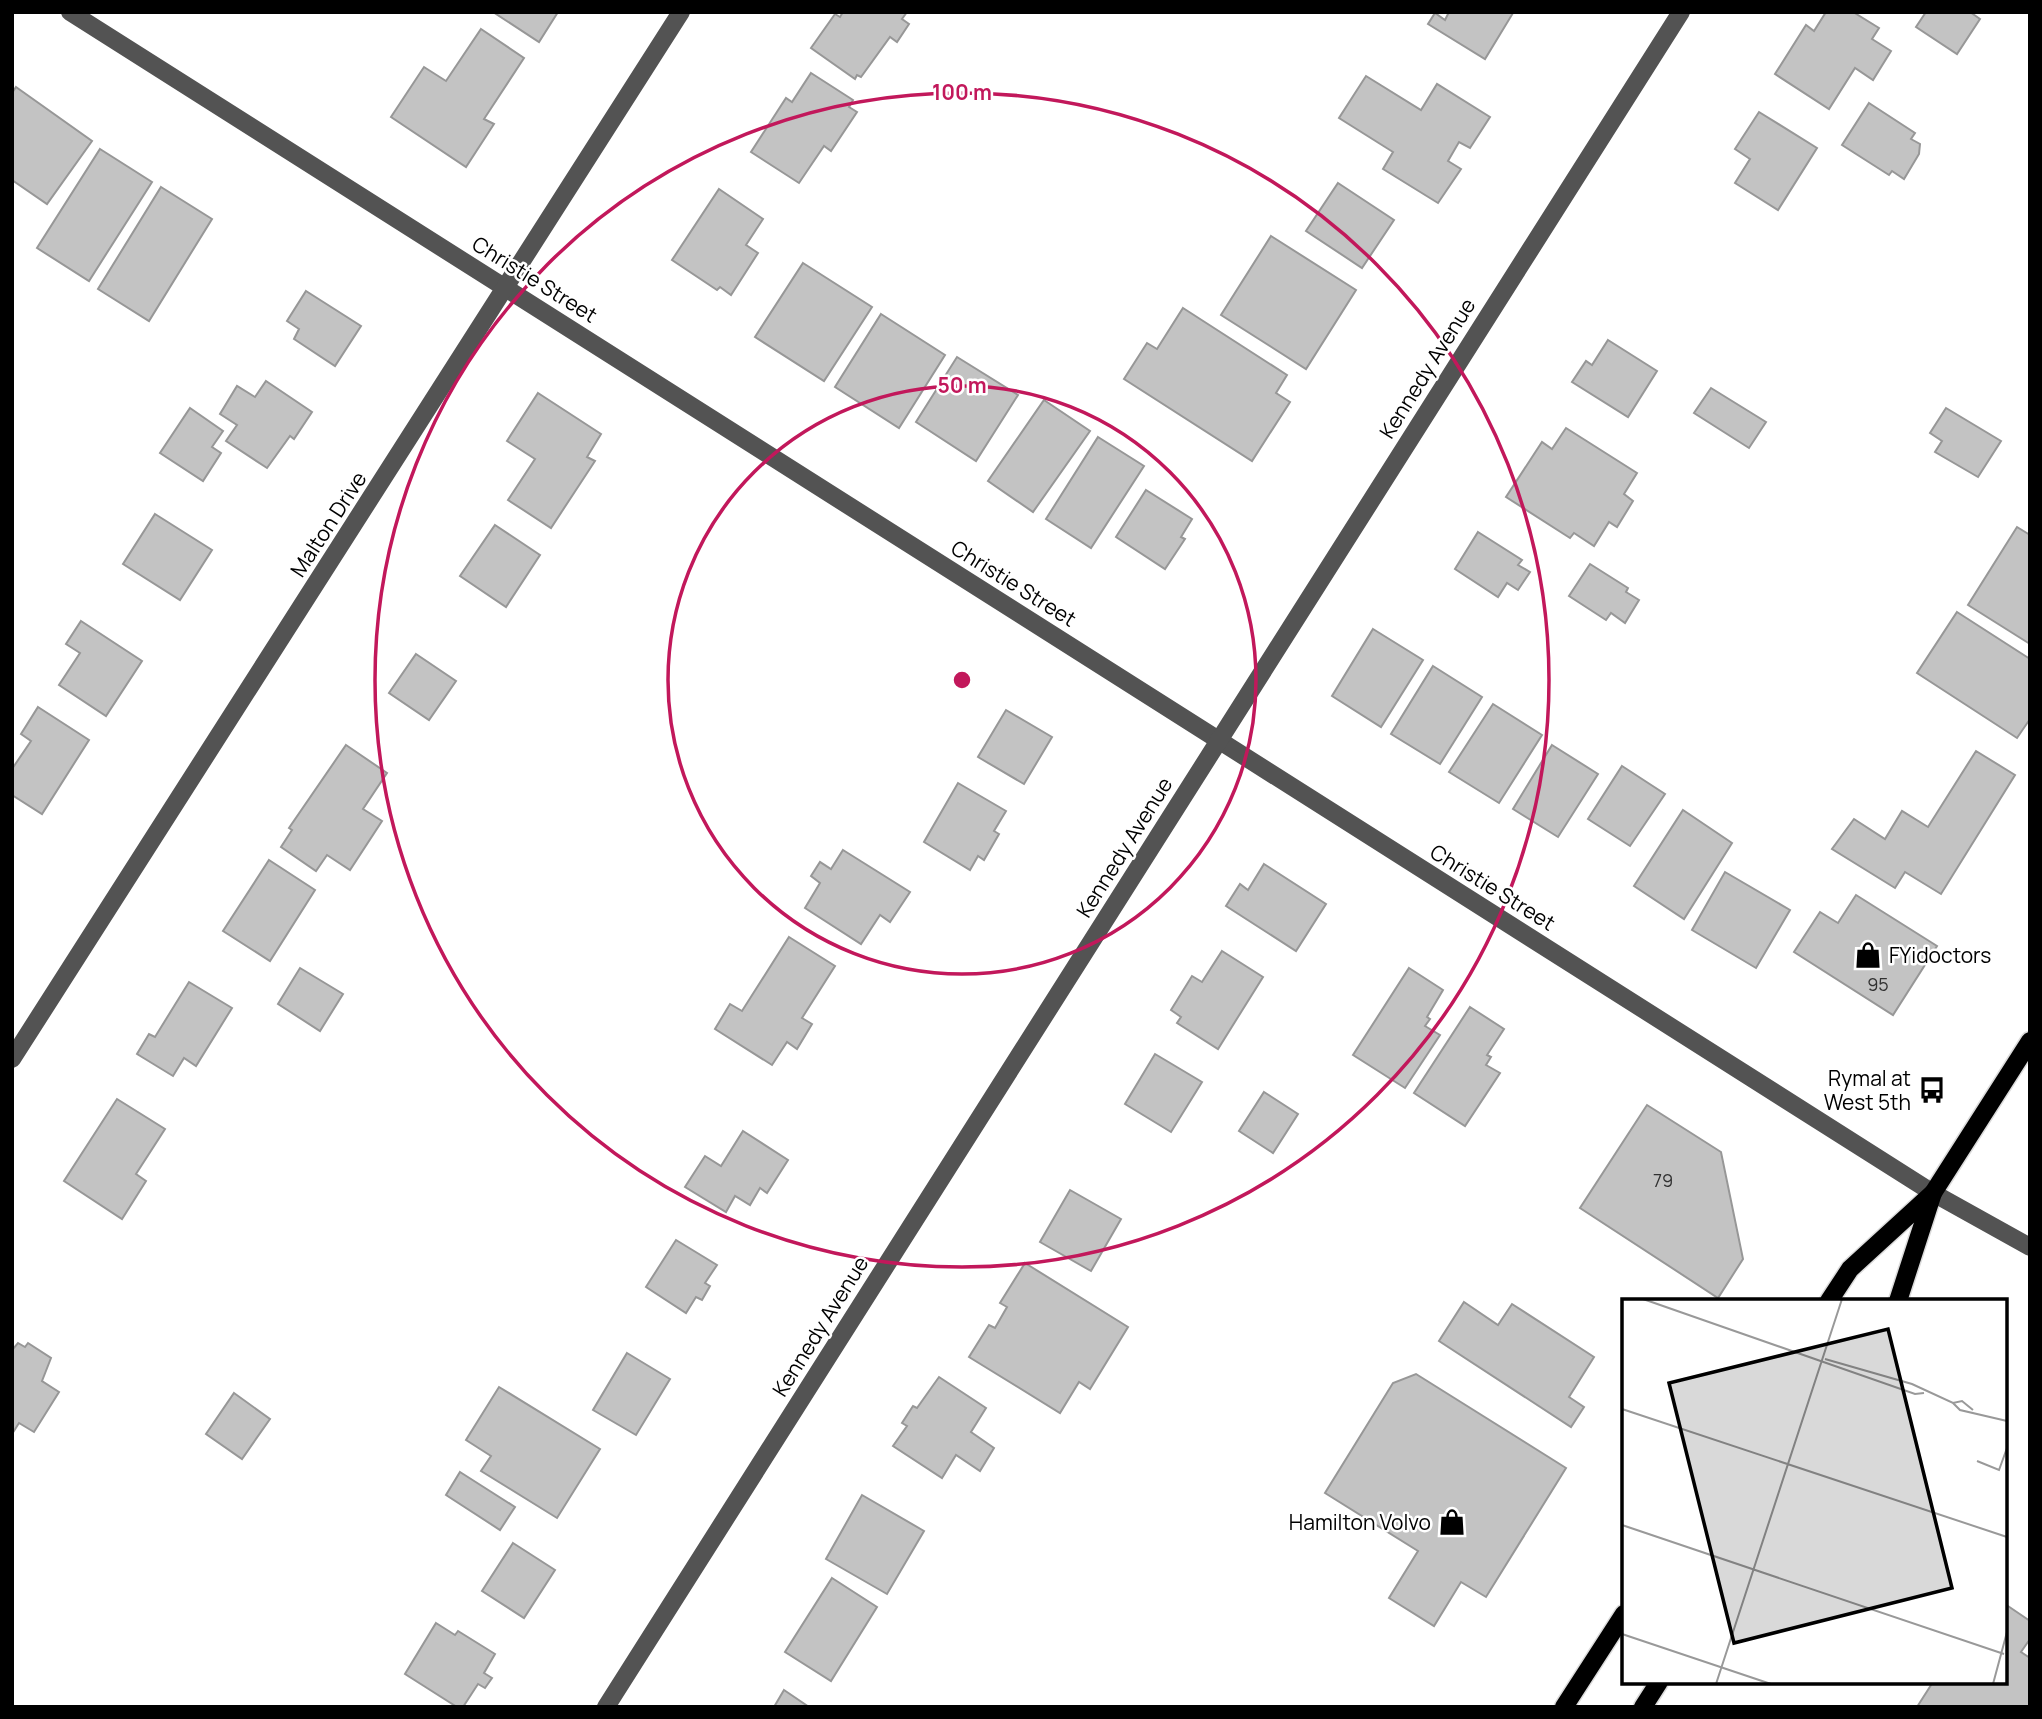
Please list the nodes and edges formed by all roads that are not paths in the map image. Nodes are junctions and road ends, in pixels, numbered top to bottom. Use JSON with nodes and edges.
{"nodes":[{"id":1,"x":70,"y":12,"type":"edge"},
{"id":2,"x":681,"y":12,"type":"edge"},
{"id":3,"x":1681,"y":12,"type":"edge"},
{"id":4,"x":506,"y":287,"type":"junction"},
{"id":5,"x":1219,"y":740,"type":"junction"},
{"id":6,"x":2030,"y":1041,"type":"edge"},
{"id":7,"x":12,"y":1059,"type":"edge"},
{"id":8,"x":1933,"y":1193,"type":"junction"},
{"id":9,"x":2030,"y":1247,"type":"edge"},
{"id":10,"x":1830,"y":1299,"type":"edge"},
{"id":11,"x":1899,"y":1299,"type":"edge"},
{"id":12,"x":1622,"y":1617,"type":"edge"},
{"id":13,"x":1658,"y":1684,"type":"edge"},
{"id":14,"x":606,"y":1707,"type":"edge"},
{"id":15,"x":1564,"y":1707,"type":"edge"},
{"id":16,"x":1643,"y":1707,"type":"edge"}],
"edges":[{"from":1,"to":4,"type":"street","name":"Christie Street"},
{"from":2,"to":4,"type":"street","name":"Malton Drive"},
{"from":3,"to":5,"type":"street","name":"Kennedy Avenue"},
{"from":4,"to":5,"type":"street","name":"Christie Street"},
{"from":4,"to":7,"type":"street","name":"Malton Drive"},
{"from":5,"to":8,"type":"street","name":"Christie Street"},
{"from":5,"to":14,"type":"street","name":"Kennedy Avenue"},
{"from":6,"to":8,"type":"main road"},
{"from":8,"to":9,"type":"street","name":"Christie Street"},
{"from":8,"to":10,"type":"main road"},
{"from":8,"to":11,"type":"main road"},
{"from":12,"to":15,"type":"main road"},
{"from":13,"to":16,"type":"main road"}]}
